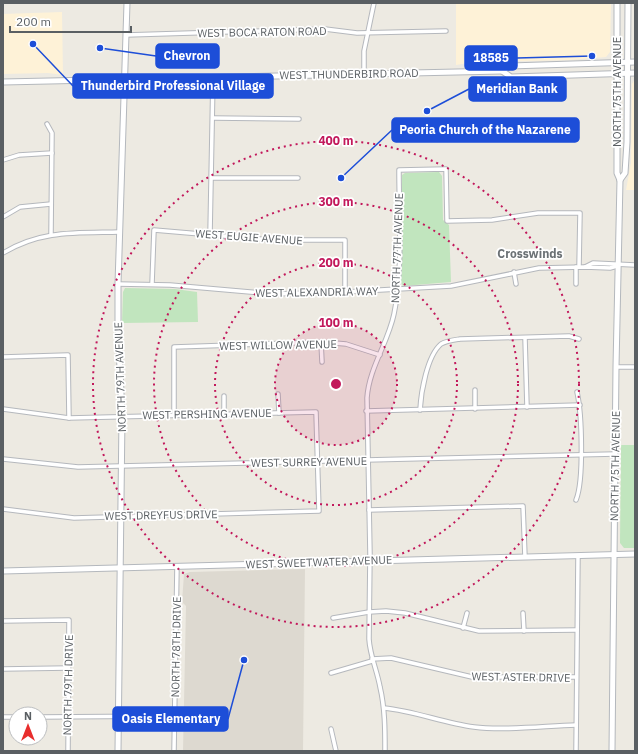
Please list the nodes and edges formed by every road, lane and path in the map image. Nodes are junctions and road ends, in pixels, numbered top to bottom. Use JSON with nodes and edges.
{"nodes":[{"id":1,"x":127,"y":3,"type":"edge"},
{"id":2,"x":374,"y":3,"type":"edge"},
{"id":3,"x":617,"y":3,"type":"edge"},
{"id":4,"x":628,"y":3,"type":"edge"},
{"id":5,"x":446,"y":31,"type":"dead end"},
{"id":6,"x":368,"y":32,"type":"junction"},
{"id":7,"x":126,"y":35,"type":"junction"},
{"id":8,"x":628,"y":62,"type":"junction"},
{"id":9,"x":635,"y":62,"type":"edge"},
{"id":10,"x":617,"y":63,"type":"junction"},
{"id":11,"x":502,"y":70,"type":"junction"},
{"id":12,"x":364,"y":73,"type":"junction"},
{"id":13,"x":628,"y":73,"type":"junction"},
{"id":14,"x":635,"y":73,"type":"edge"},
{"id":15,"x":617,"y":74,"type":"junction"},
{"id":16,"x":213,"y":77,"type":"junction"},
{"id":17,"x":124,"y":80,"type":"junction"},
{"id":18,"x":3,"y":82,"type":"edge"},
{"id":19,"x":213,"y":118,"type":"junction"},
{"id":20,"x":299,"y":119,"type":"dead end"},
{"id":21,"x":47,"y":124,"type":"dead end"},
{"id":22,"x":52,"y":153,"type":"junction"},
{"id":23,"x":3,"y":160,"type":"edge"},
{"id":24,"x":212,"y":178,"type":"junction"},
{"id":25,"x":298,"y":178,"type":"dead end"},
{"id":26,"x":620,"y":180,"type":"junction"},
{"id":27,"x":51,"y":204,"type":"junction"},
{"id":28,"x":3,"y":216,"type":"edge"},
{"id":29,"x":119,"y":232,"type":"junction"},
{"id":30,"x":51,"y":234,"type":"junction"},
{"id":31,"x":210,"y":234,"type":"junction"},
{"id":32,"x":3,"y":253,"type":"edge"},
{"id":33,"x":635,"y":265,"type":"edge"},
{"id":34,"x":617,"y":266,"type":"junction"},
{"id":35,"x":578,"y":267,"type":"junction"},
{"id":36,"x":514,"y":272,"type":"junction"},
{"id":37,"x":118,"y":284,"type":"junction"},
{"id":38,"x":152,"y":284,"type":"junction"},
{"id":39,"x":516,"y":284,"type":"dead end"},
{"id":40,"x":576,"y":284,"type":"dead end"},
{"id":41,"x":398,"y":290,"type":"junction"},
{"id":42,"x":345,"y":292,"type":"junction"},
{"id":43,"x":525,"y":338,"type":"junction"},
{"id":44,"x":580,"y":339,"type":"dead end"},
{"id":45,"x":321,"y":342,"type":"junction"},
{"id":46,"x":380,"y":355,"type":"junction"},
{"id":47,"x":3,"y":358,"type":"edge"},
{"id":48,"x":322,"y":362,"type":"dead end"},
{"id":49,"x":616,"y":367,"type":"junction"},
{"id":50,"x":635,"y":367,"type":"edge"},
{"id":51,"x":475,"y":390,"type":"dead end"},
{"id":52,"x":578,"y":392,"type":"dead end"},
{"id":53,"x":278,"y":394,"type":"dead end"},
{"id":54,"x":224,"y":396,"type":"dead end"},
{"id":55,"x":580,"y":405,"type":"junction"},
{"id":56,"x":527,"y":407,"type":"junction"},
{"id":57,"x":3,"y":409,"type":"edge"},
{"id":58,"x":475,"y":409,"type":"junction"},
{"id":59,"x":420,"y":410,"type":"junction"},
{"id":60,"x":366,"y":411,"type":"junction"},
{"id":61,"x":278,"y":413,"type":"junction"},
{"id":62,"x":224,"y":414,"type":"junction"},
{"id":63,"x":174,"y":415,"type":"junction"},
{"id":64,"x":122,"y":416,"type":"junction"},
{"id":65,"x":70,"y":418,"type":"junction"},
{"id":66,"x":580,"y":454,"type":"junction"},
{"id":67,"x":615,"y":454,"type":"junction"},
{"id":68,"x":3,"y":459,"type":"edge"},
{"id":69,"x":368,"y":460,"type":"junction"},
{"id":70,"x":318,"y":462,"type":"junction"},
{"id":71,"x":121,"y":466,"type":"junction"},
{"id":72,"x":576,"y":500,"type":"dead end"},
{"id":73,"x":3,"y":509,"type":"edge"},
{"id":74,"x":369,"y":510,"type":"junction"},
{"id":75,"x":121,"y":516,"type":"junction"},
{"id":76,"x":635,"y":554,"type":"edge"},
{"id":77,"x":614,"y":555,"type":"junction"},
{"id":78,"x":578,"y":556,"type":"junction"},
{"id":79,"x":525,"y":557,"type":"junction"},
{"id":80,"x":370,"y":561,"type":"junction"},
{"id":81,"x":177,"y":566,"type":"junction"},
{"id":82,"x":120,"y":568,"type":"junction"},
{"id":83,"x":3,"y":570,"type":"edge"},
{"id":84,"x":369,"y":612,"type":"junction"},
{"id":85,"x":468,"y":613,"type":"dead end"},
{"id":86,"x":523,"y":613,"type":"dead end"},
{"id":87,"x":333,"y":618,"type":"dead end"},
{"id":88,"x":3,"y":621,"type":"edge"},
{"id":89,"x":463,"y":628,"type":"junction"},
{"id":90,"x":577,"y":630,"type":"junction"},
{"id":91,"x":524,"y":631,"type":"junction"},
{"id":92,"x":372,"y":660,"type":"junction"},
{"id":93,"x":68,"y":668,"type":"junction"},
{"id":94,"x":3,"y":669,"type":"edge"},
{"id":95,"x":331,"y":673,"type":"dead end"},
{"id":96,"x":576,"y":677,"type":"junction"},
{"id":97,"x":384,"y":708,"type":"junction"},
{"id":98,"x":68,"y":716,"type":"junction"},
{"id":99,"x":118,"y":716,"type":"junction"},
{"id":100,"x":174,"y":716,"type":"junction"},
{"id":101,"x":48,"y":717,"type":"edge"},
{"id":102,"x":576,"y":725,"type":"junction"},
{"id":103,"x":331,"y":728,"type":"dead end"},
{"id":104,"x":68,"y":751,"type":"edge"},
{"id":105,"x":118,"y":751,"type":"edge"},
{"id":106,"x":174,"y":751,"type":"edge"},
{"id":107,"x":336,"y":751,"type":"edge"},
{"id":108,"x":385,"y":751,"type":"edge"},
{"id":109,"x":576,"y":751,"type":"edge"},
{"id":110,"x":612,"y":751,"type":"edge"}],
"edges":[{"from":1,"to":7,"type":"main road","name":"NORTH 79TH AVENUE"},
{"from":2,"to":6,"type":"street"},
{"from":3,"to":10,"type":"main road","name":"NORTH 75TH AVENUE"},
{"from":4,"to":8,"type":"main road","name":"NORTH 75TH AVENUE"},
{"from":5,"to":6,"type":"street","name":"WEST BOCA RATON ROAD"},
{"from":6,"to":7,"type":"street","name":"WEST BOCA RATON ROAD"},
{"from":6,"to":12,"type":"street"},
{"from":7,"to":17,"type":"main road","name":"NORTH 79TH AVENUE"},
{"from":8,"to":9,"type":"main road","name":"WEST THUNDERBIRD ROAD"},
{"from":8,"to":10,"type":"main road","name":"WEST THUNDERBIRD ROAD"},
{"from":8,"to":13,"type":"main road","name":"NORTH 75TH AVENUE"},
{"from":10,"to":11,"type":"main road","name":"WEST THUNDERBIRD ROAD"},
{"from":10,"to":15,"type":"main road","name":"NORTH 75TH AVENUE"},
{"from":11,"to":12,"type":"main road","name":"WEST THUNDERBIRD ROAD"},
{"from":11,"to":15,"type":"main road","name":"WEST THUNDERBIRD ROAD"},
{"from":12,"to":16,"type":"main road","name":"WEST THUNDERBIRD ROAD"},
{"from":13,"to":14,"type":"main road","name":"WEST THUNDERBIRD ROAD"},
{"from":13,"to":15,"type":"main road","name":"WEST THUNDERBIRD ROAD"},
{"from":13,"to":26,"type":"main road","name":"NORTH 75TH AVENUE"},
{"from":15,"to":26,"type":"main road","name":"NORTH 75TH AVENUE"},
{"from":16,"to":17,"type":"main road","name":"WEST THUNDERBIRD ROAD"},
{"from":16,"to":19,"type":"street"},
{"from":17,"to":18,"type":"main road","name":"WEST THUNDERBIRD ROAD"},
{"from":17,"to":29,"type":"main road","name":"NORTH 79TH AVENUE"},
{"from":19,"to":20,"type":"street"},
{"from":19,"to":24,"type":"street"},
{"from":21,"to":22,"type":"street"},
{"from":22,"to":23,"type":"street"},
{"from":22,"to":27,"type":"street"},
{"from":24,"to":25,"type":"street"},
{"from":24,"to":31,"type":"street"},
{"from":26,"to":34,"type":"main road","name":"NORTH 75TH AVENUE"},
{"from":27,"to":28,"type":"street"},
{"from":27,"to":30,"type":"street"},
{"from":29,"to":30,"type":"street"},
{"from":29,"to":37,"type":"main road","name":"NORTH 79TH AVENUE"},
{"from":30,"to":32,"type":"street"},
{"from":31,"to":38,"type":"street","name":"WEST EUGIE AVENUE"},
{"from":31,"to":42,"type":"street","name":"WEST EUGIE AVENUE"},
{"from":33,"to":34,"type":"street","name":"WEST ALEXANDRIA WAY"},
{"from":34,"to":35,"type":"street","name":"WEST ALEXANDRIA WAY"},
{"from":34,"to":49,"type":"main road","name":"NORTH 75TH AVENUE"},
{"from":35,"to":36,"type":"street","name":"WEST ALEXANDRIA WAY"},
{"from":35,"to":40,"type":"street"},
{"from":35,"to":41,"type":"street","name":"NORTH 77TH AVENUE"},
{"from":36,"to":39,"type":"street"},
{"from":36,"to":41,"type":"street","name":"WEST ALEXANDRIA WAY"},
{"from":37,"to":38,"type":"street","name":"WEST ALEXANDRIA WAY"},
{"from":37,"to":64,"type":"main road","name":"NORTH 79TH AVENUE"},
{"from":38,"to":42,"type":"street","name":"WEST ALEXANDRIA WAY"},
{"from":41,"to":42,"type":"street","name":"WEST ALEXANDRIA WAY"},
{"from":41,"to":46,"type":"street","name":"NORTH 77TH AVENUE"},
{"from":43,"to":44,"type":"street"},
{"from":43,"to":56,"type":"street"},
{"from":43,"to":59,"type":"street"},
{"from":45,"to":46,"type":"street","name":"WEST WILLOW AVENUE"},
{"from":45,"to":48,"type":"street"},
{"from":45,"to":63,"type":"street","name":"WEST WILLOW AVENUE"},
{"from":46,"to":60,"type":"street","name":"NORTH 77TH AVENUE"},
{"from":47,"to":65,"type":"street"},
{"from":49,"to":50,"type":"street"},
{"from":49,"to":67,"type":"main road","name":"NORTH 75TH AVENUE"},
{"from":51,"to":58,"type":"street"},
{"from":52,"to":55,"type":"street"},
{"from":53,"to":61,"type":"street"},
{"from":54,"to":62,"type":"street"},
{"from":55,"to":56,"type":"street"},
{"from":55,"to":66,"type":"street"},
{"from":56,"to":58,"type":"street"},
{"from":57,"to":65,"type":"street","name":"WEST PERSHING AVENUE"},
{"from":58,"to":59,"type":"street"},
{"from":59,"to":60,"type":"street"},
{"from":60,"to":69,"type":"street","name":"NORTH 77TH AVENUE"},
{"from":61,"to":62,"type":"street","name":"WEST PERSHING AVENUE"},
{"from":61,"to":70,"type":"street","name":"WEST PERSHING AVENUE"},
{"from":62,"to":63,"type":"street","name":"WEST PERSHING AVENUE"},
{"from":63,"to":64,"type":"street","name":"WEST PERSHING AVENUE"},
{"from":64,"to":65,"type":"street","name":"WEST PERSHING AVENUE"},
{"from":64,"to":71,"type":"main road","name":"NORTH 79TH AVENUE"},
{"from":66,"to":67,"type":"street","name":"WEST SURREY AVENUE"},
{"from":66,"to":69,"type":"street","name":"WEST SURREY AVENUE"},
{"from":66,"to":72,"type":"street"},
{"from":67,"to":77,"type":"main road","name":"NORTH 75TH AVENUE"},
{"from":68,"to":71,"type":"street","name":"WEST SURREY AVENUE"},
{"from":69,"to":70,"type":"street","name":"WEST SURREY AVENUE"},
{"from":69,"to":74,"type":"street","name":"NORTH 77TH AVENUE"},
{"from":70,"to":71,"type":"street","name":"WEST SURREY AVENUE"},
{"from":70,"to":75,"type":"street","name":"WEST DREYFUS DRIVE"},
{"from":71,"to":75,"type":"main road","name":"NORTH 79TH AVENUE"},
{"from":73,"to":75,"type":"street","name":"WEST DREYFUS DRIVE"},
{"from":74,"to":79,"type":"street"},
{"from":74,"to":80,"type":"street","name":"NORTH 77TH AVENUE"},
{"from":75,"to":82,"type":"main road","name":"NORTH 79TH AVENUE"},
{"from":76,"to":77,"type":"main road","name":"WEST SWEETWATER AVENUE"},
{"from":77,"to":78,"type":"main road","name":"WEST SWEETWATER AVENUE"},
{"from":77,"to":110,"type":"main road","name":"NORTH 75TH AVENUE"},
{"from":78,"to":79,"type":"main road","name":"WEST SWEETWATER AVENUE"},
{"from":78,"to":90,"type":"street"},
{"from":79,"to":80,"type":"main road","name":"WEST SWEETWATER AVENUE"},
{"from":80,"to":81,"type":"main road","name":"WEST SWEETWATER AVENUE"},
{"from":80,"to":84,"type":"street","name":"NORTH 77TH AVENUE"},
{"from":81,"to":82,"type":"main road","name":"WEST SWEETWATER AVENUE"},
{"from":81,"to":100,"type":"street","name":"NORTH 78TH DRIVE"},
{"from":82,"to":83,"type":"main road","name":"WEST SWEETWATER AVENUE"},
{"from":82,"to":99,"type":"main road","name":"NORTH 79TH AVENUE"},
{"from":84,"to":87,"type":"street"},
{"from":84,"to":89,"type":"street"},
{"from":84,"to":92,"type":"street","name":"NORTH 77TH AVENUE"},
{"from":85,"to":89,"type":"street"},
{"from":86,"to":91,"type":"street"},
{"from":88,"to":93,"type":"street","name":"NORTH 79TH DRIVE"},
{"from":89,"to":91,"type":"street"},
{"from":90,"to":91,"type":"street"},
{"from":90,"to":96,"type":"street"},
{"from":92,"to":95,"type":"street","name":"WEST ASTER DRIVE"},
{"from":92,"to":96,"type":"street","name":"WEST ASTER DRIVE"},
{"from":92,"to":97,"type":"street","name":"NORTH 77TH AVENUE"},
{"from":93,"to":94,"type":"street"},
{"from":93,"to":98,"type":"street","name":"NORTH 79TH DRIVE"},
{"from":96,"to":102,"type":"street"},
{"from":97,"to":102,"type":"street"},
{"from":97,"to":108,"type":"street","name":"NORTH 77TH AVENUE"},
{"from":98,"to":99,"type":"street"},
{"from":98,"to":101,"type":"street"},
{"from":98,"to":104,"type":"street","name":"NORTH 79TH DRIVE"},
{"from":99,"to":100,"type":"street"},
{"from":99,"to":105,"type":"main road","name":"NORTH 79TH AVENUE"},
{"from":100,"to":106,"type":"street","name":"NORTH 78TH DRIVE"},
{"from":102,"to":109,"type":"street"},
{"from":103,"to":107,"type":"street"}]}
